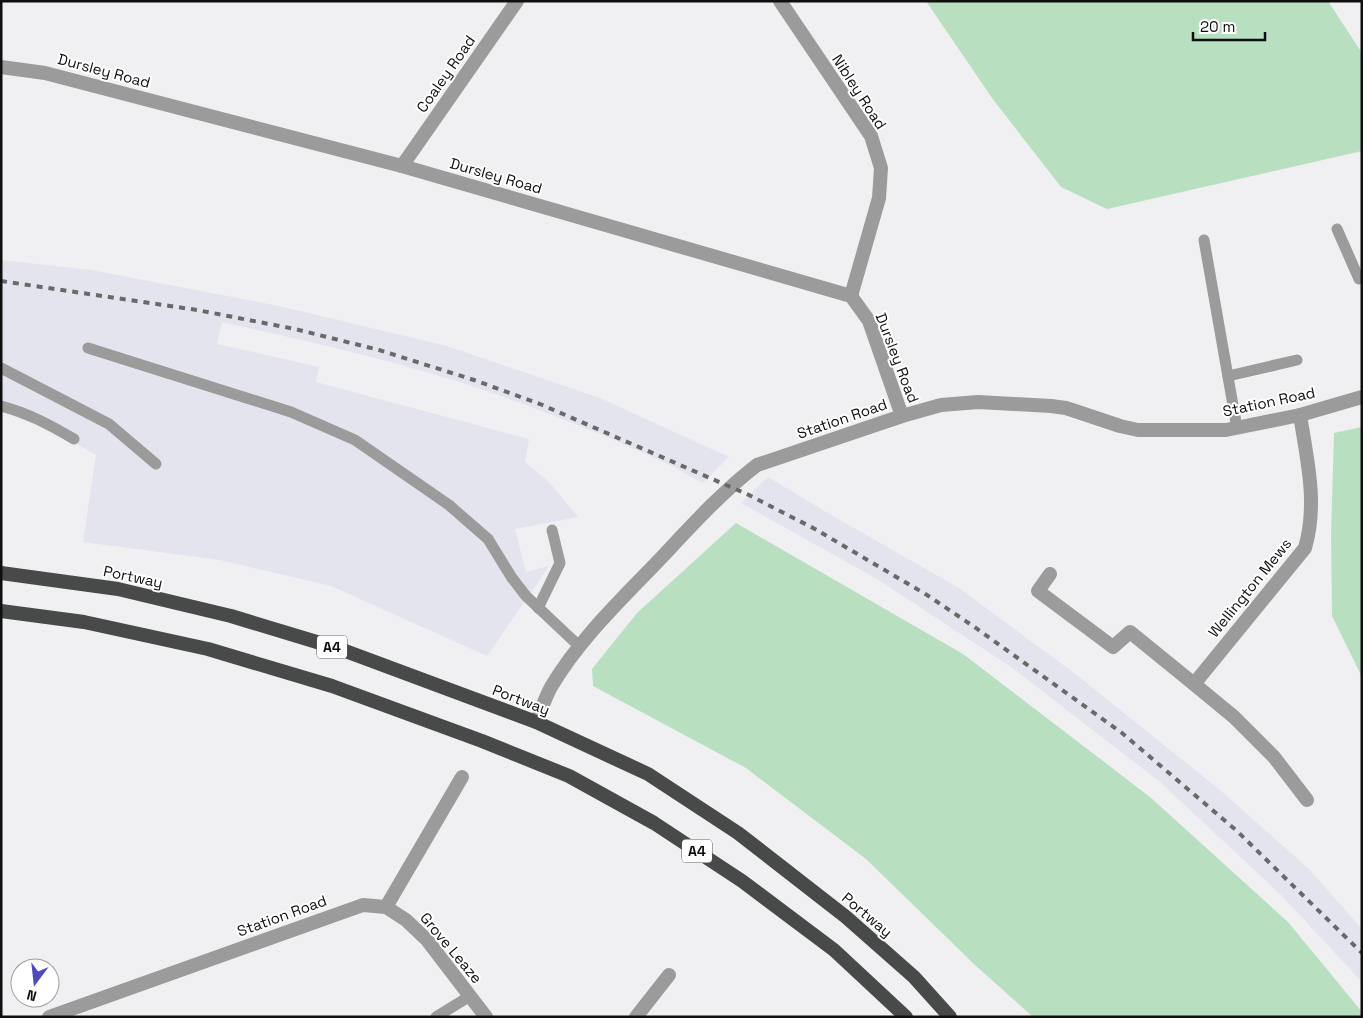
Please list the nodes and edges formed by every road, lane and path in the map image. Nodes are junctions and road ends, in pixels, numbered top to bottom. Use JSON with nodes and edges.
{"nodes":[{"id":1,"x":517,"y":1,"type":"edge"},
{"id":2,"x":780,"y":1,"type":"edge"},
{"id":3,"x":1,"y":67,"type":"edge"},
{"id":4,"x":402,"y":166,"type":"junction"},
{"id":5,"x":1337,"y":229,"type":"dead end"},
{"id":6,"x":1204,"y":240,"type":"dead end"},
{"id":7,"x":1362,"y":278,"type":"edge"},
{"id":8,"x":851,"y":296,"type":"junction"},
{"id":9,"x":88,"y":348,"type":"dead end"},
{"id":10,"x":1297,"y":360,"type":"dead end"},
{"id":11,"x":1,"y":368,"type":"edge"},
{"id":12,"x":1228,"y":376,"type":"junction"},
{"id":13,"x":1362,"y":397,"type":"edge"},
{"id":14,"x":1,"y":406,"type":"edge"},
{"id":15,"x":1300,"y":414,"type":"junction"},
{"id":16,"x":902,"y":416,"type":"junction"},
{"id":17,"x":1237,"y":428,"type":"junction"},
{"id":18,"x":74,"y":439,"type":"dead end"},
{"id":19,"x":156,"y":464,"type":"dead end"},
{"id":20,"x":552,"y":530,"type":"dead end"},
{"id":21,"x":1,"y":573,"type":"edge"},
{"id":22,"x":1050,"y":574,"type":"dead end"},
{"id":23,"x":538,"y":608,"type":"junction"},
{"id":24,"x":1,"y":611,"type":"edge"},
{"id":25,"x":579,"y":646,"type":"junction"},
{"id":26,"x":1194,"y":684,"type":"junction"},
{"id":27,"x":536,"y":722,"type":"junction"},
{"id":28,"x":462,"y":777,"type":"dead end"},
{"id":29,"x":1306,"y":800,"type":"dead end"},
{"id":30,"x":386,"y":907,"type":"junction"},
{"id":31,"x":669,"y":975,"type":"dead end"},
{"id":32,"x":470,"y":996,"type":"junction"},
{"id":33,"x":49,"y":1017,"type":"edge"},
{"id":34,"x":436,"y":1017,"type":"edge"},
{"id":35,"x":486,"y":1017,"type":"edge"},
{"id":36,"x":636,"y":1017,"type":"edge"},
{"id":37,"x":906,"y":1017,"type":"edge"},
{"id":38,"x":950,"y":1017,"type":"edge"}],
"edges":[{"from":1,"to":4,"type":"street","name":"Coaley Road"},
{"from":2,"to":8,"type":"street","name":"Nibley Road"},
{"from":3,"to":4,"type":"street","name":"Dursley Road"},
{"from":4,"to":8,"type":"street","name":"Dursley Road"},
{"from":5,"to":7,"type":"lane"},
{"from":6,"to":12,"type":"lane"},
{"from":8,"to":16,"type":"street","name":"Dursley Road"},
{"from":9,"to":23,"type":"lane"},
{"from":10,"to":12,"type":"lane"},
{"from":11,"to":19,"type":"lane"},
{"from":12,"to":17,"type":"lane"},
{"from":13,"to":15,"type":"street","name":"Station Road"},
{"from":14,"to":18,"type":"lane"},
{"from":15,"to":17,"type":"street","name":"Station Road"},
{"from":15,"to":26,"type":"street","name":"Wellington Mews"},
{"from":16,"to":17,"type":"street","name":"Station Road"},
{"from":16,"to":25,"type":"street","name":"Station Road"},
{"from":20,"to":23,"type":"lane"},
{"from":21,"to":27,"type":"highway","name":"Portway","number":"A4"},
{"from":22,"to":26,"type":"street"},
{"from":23,"to":25,"type":"lane"},
{"from":24,"to":37,"type":"highway","number":"A4"},
{"from":25,"to":27,"type":"street","name":"Station Road"},
{"from":26,"to":29,"type":"street"},
{"from":27,"to":38,"type":"highway","name":"Portway","number":"A4"},
{"from":28,"to":30,"type":"street"},
{"from":30,"to":32,"type":"street","name":"Grove Leaze"},
{"from":30,"to":33,"type":"street","name":"Station Road"},
{"from":31,"to":36,"type":"street"},
{"from":32,"to":34,"type":"lane"},
{"from":32,"to":35,"type":"street","name":"Grove Leaze"}]}
